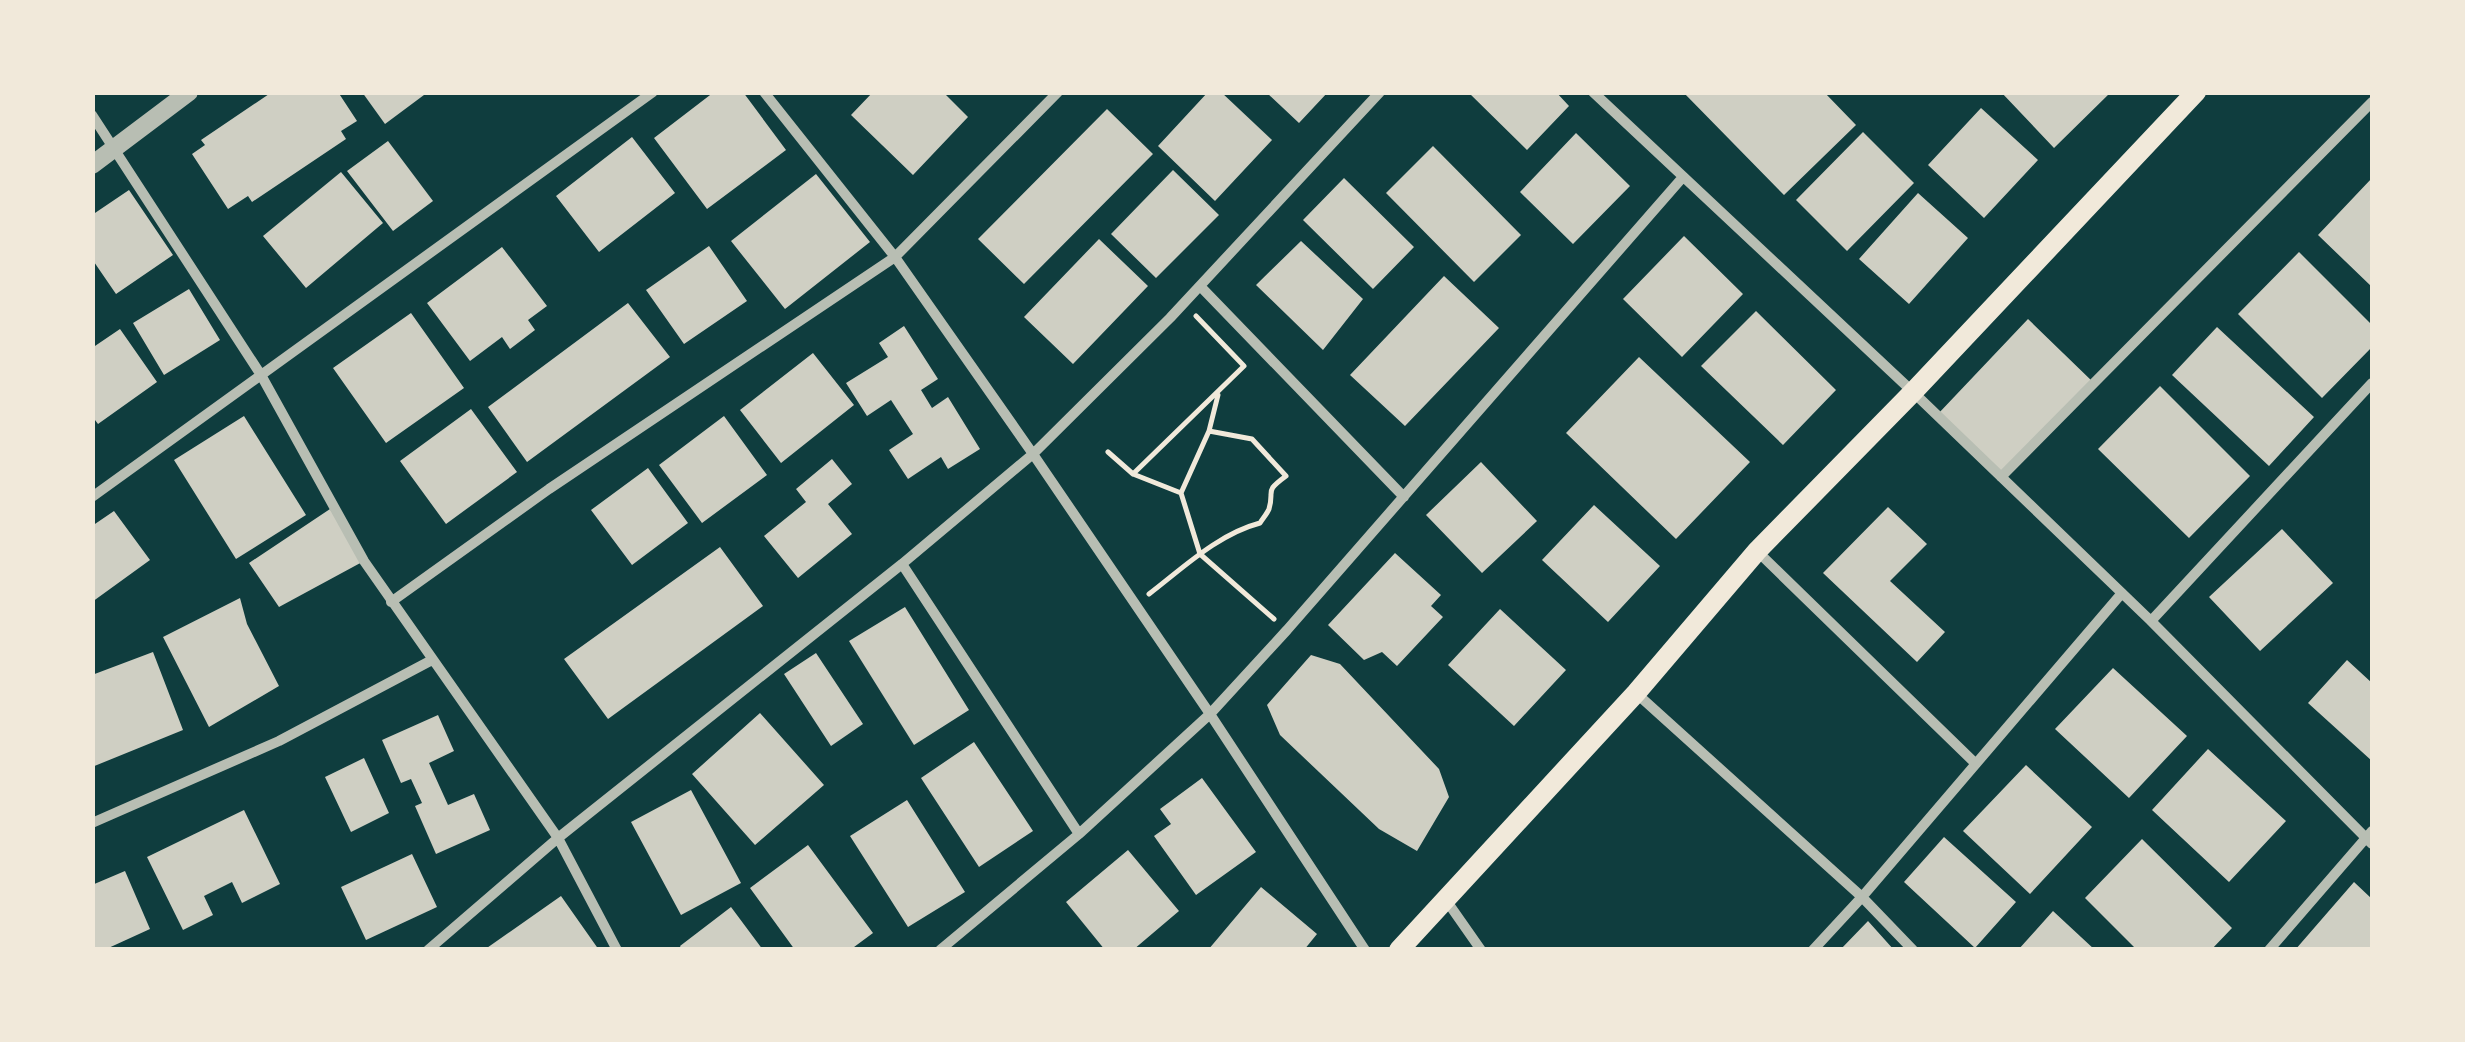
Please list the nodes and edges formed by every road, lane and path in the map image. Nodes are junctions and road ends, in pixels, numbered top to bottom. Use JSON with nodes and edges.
{"nodes":[{"id":1,"x":189,"y":92,"type":"edge"},
{"id":2,"x":653,"y":92,"type":"edge"},
{"id":3,"x":764,"y":92,"type":"edge"},
{"id":4,"x":1058,"y":92,"type":"edge"},
{"id":5,"x":1380,"y":92,"type":"edge"},
{"id":6,"x":1592,"y":92,"type":"edge"},
{"id":7,"x":2196,"y":92,"type":"edge"},
{"id":8,"x":2359,"y":92,"type":"edge"},
{"id":9,"x":2372,"y":104,"type":"edge"},
{"id":10,"x":92,"y":115,"type":"edge"},
{"id":11,"x":114,"y":150,"type":"junction"},
{"id":12,"x":92,"y":165,"type":"edge"},
{"id":13,"x":1683,"y":177,"type":"junction"},
{"id":14,"x":895,"y":256,"type":"junction"},
{"id":15,"x":1200,"y":286,"type":"junction"},
{"id":16,"x":1184,"y":303,"type":"junction"},
{"id":17,"x":261,"y":375,"type":"junction"},
{"id":18,"x":2372,"y":383,"type":"edge"},
{"id":19,"x":1219,"y":391,"type":"junction"},
{"id":20,"x":1912,"y":392,"type":"junction"},
{"id":21,"x":1209,"y":431,"type":"junction"},
{"id":22,"x":1108,"y":452,"type":"dead end"},
{"id":23,"x":1033,"y":454,"type":"junction"},
{"id":24,"x":1133,"y":474,"type":"junction"},
{"id":25,"x":2001,"y":478,"type":"junction"},
{"id":26,"x":1181,"y":493,"type":"junction"},
{"id":27,"x":92,"y":496,"type":"edge"},
{"id":28,"x":1404,"y":497,"type":"junction"},
{"id":29,"x":1757,"y":551,"type":"junction"},
{"id":30,"x":1200,"y":554,"type":"junction"},
{"id":31,"x":902,"y":564,"type":"junction"},
{"id":32,"x":2122,"y":593,"type":"junction"},
{"id":33,"x":391,"y":602,"type":"junction"},
{"id":34,"x":1135,"y":605,"type":"junction"},
{"id":35,"x":2152,"y":621,"type":"junction"},
{"id":36,"x":1287,"y":630,"type":"junction"},
{"id":37,"x":432,"y":660,"type":"junction"},
{"id":38,"x":1636,"y":693,"type":"junction"},
{"id":39,"x":1210,"y":714,"type":"junction"},
{"id":40,"x":1974,"y":763,"type":"junction"},
{"id":41,"x":92,"y":823,"type":"edge"},
{"id":42,"x":1080,"y":834,"type":"junction"},
{"id":43,"x":558,"y":838,"type":"junction"},
{"id":44,"x":2370,"y":838,"type":"edge"},
{"id":45,"x":1862,"y":896,"type":"junction"},
{"id":46,"x":1445,"y":899,"type":"junction"},
{"id":47,"x":428,"y":950,"type":"edge"},
{"id":48,"x":617,"y":950,"type":"edge"},
{"id":49,"x":940,"y":950,"type":"edge"},
{"id":50,"x":1365,"y":950,"type":"edge"},
{"id":51,"x":1399,"y":950,"type":"edge"},
{"id":52,"x":1481,"y":950,"type":"edge"},
{"id":53,"x":1813,"y":950,"type":"edge"},
{"id":54,"x":1914,"y":950,"type":"edge"},
{"id":55,"x":2269,"y":950,"type":"edge"}],
"edges":[{"from":1,"to":11,"type":"street"},
{"from":2,"to":17,"type":"street"},
{"from":3,"to":14,"type":"street"},
{"from":4,"to":14,"type":"street"},
{"from":5,"to":15,"type":"street"},
{"from":6,"to":13,"type":"street"},
{"from":7,"to":20,"type":"main road"},
{"from":8,"to":9,"type":"street"},
{"from":9,"to":25,"type":"street"},
{"from":10,"to":11,"type":"street"},
{"from":11,"to":12,"type":"street"},
{"from":11,"to":17,"type":"street"},
{"from":13,"to":20,"type":"street"},
{"from":13,"to":28,"type":"street"},
{"from":14,"to":23,"type":"street"},
{"from":14,"to":33,"type":"street"},
{"from":15,"to":16,"type":"street"},
{"from":15,"to":28,"type":"street"},
{"from":16,"to":19,"type":"path"},
{"from":16,"to":23,"type":"street"},
{"from":17,"to":27,"type":"street"},
{"from":17,"to":33,"type":"street"},
{"from":18,"to":35,"type":"street"},
{"from":19,"to":21,"type":"path"},
{"from":19,"to":24,"type":"path"},
{"from":20,"to":25,"type":"street"},
{"from":20,"to":29,"type":"main road"},
{"from":21,"to":26,"type":"path"},
{"from":21,"to":30,"type":"path"},
{"from":22,"to":24,"type":"path"},
{"from":23,"to":31,"type":"street"},
{"from":23,"to":34,"type":"street"},
{"from":24,"to":26,"type":"path"},
{"from":25,"to":32,"type":"street"},
{"from":26,"to":30,"type":"path"},
{"from":28,"to":36,"type":"street"},
{"from":29,"to":38,"type":"main road"},
{"from":29,"to":40,"type":"street"},
{"from":30,"to":34,"type":"path"},
{"from":30,"to":36,"type":"path"},
{"from":31,"to":42,"type":"street"},
{"from":31,"to":43,"type":"street"},
{"from":32,"to":35,"type":"street"},
{"from":32,"to":40,"type":"street"},
{"from":33,"to":37,"type":"street"},
{"from":34,"to":39,"type":"street"},
{"from":35,"to":44,"type":"street"},
{"from":36,"to":39,"type":"street"},
{"from":37,"to":41,"type":"street"},
{"from":37,"to":43,"type":"street"},
{"from":38,"to":45,"type":"street"},
{"from":38,"to":46,"type":"main road"},
{"from":39,"to":42,"type":"street"},
{"from":39,"to":50,"type":"street"},
{"from":40,"to":45,"type":"street"},
{"from":42,"to":49,"type":"street"},
{"from":43,"to":47,"type":"street"},
{"from":43,"to":48,"type":"street"},
{"from":44,"to":55,"type":"street"},
{"from":45,"to":53,"type":"street"},
{"from":45,"to":54,"type":"street"},
{"from":46,"to":51,"type":"main road"},
{"from":46,"to":52,"type":"street"}]}
